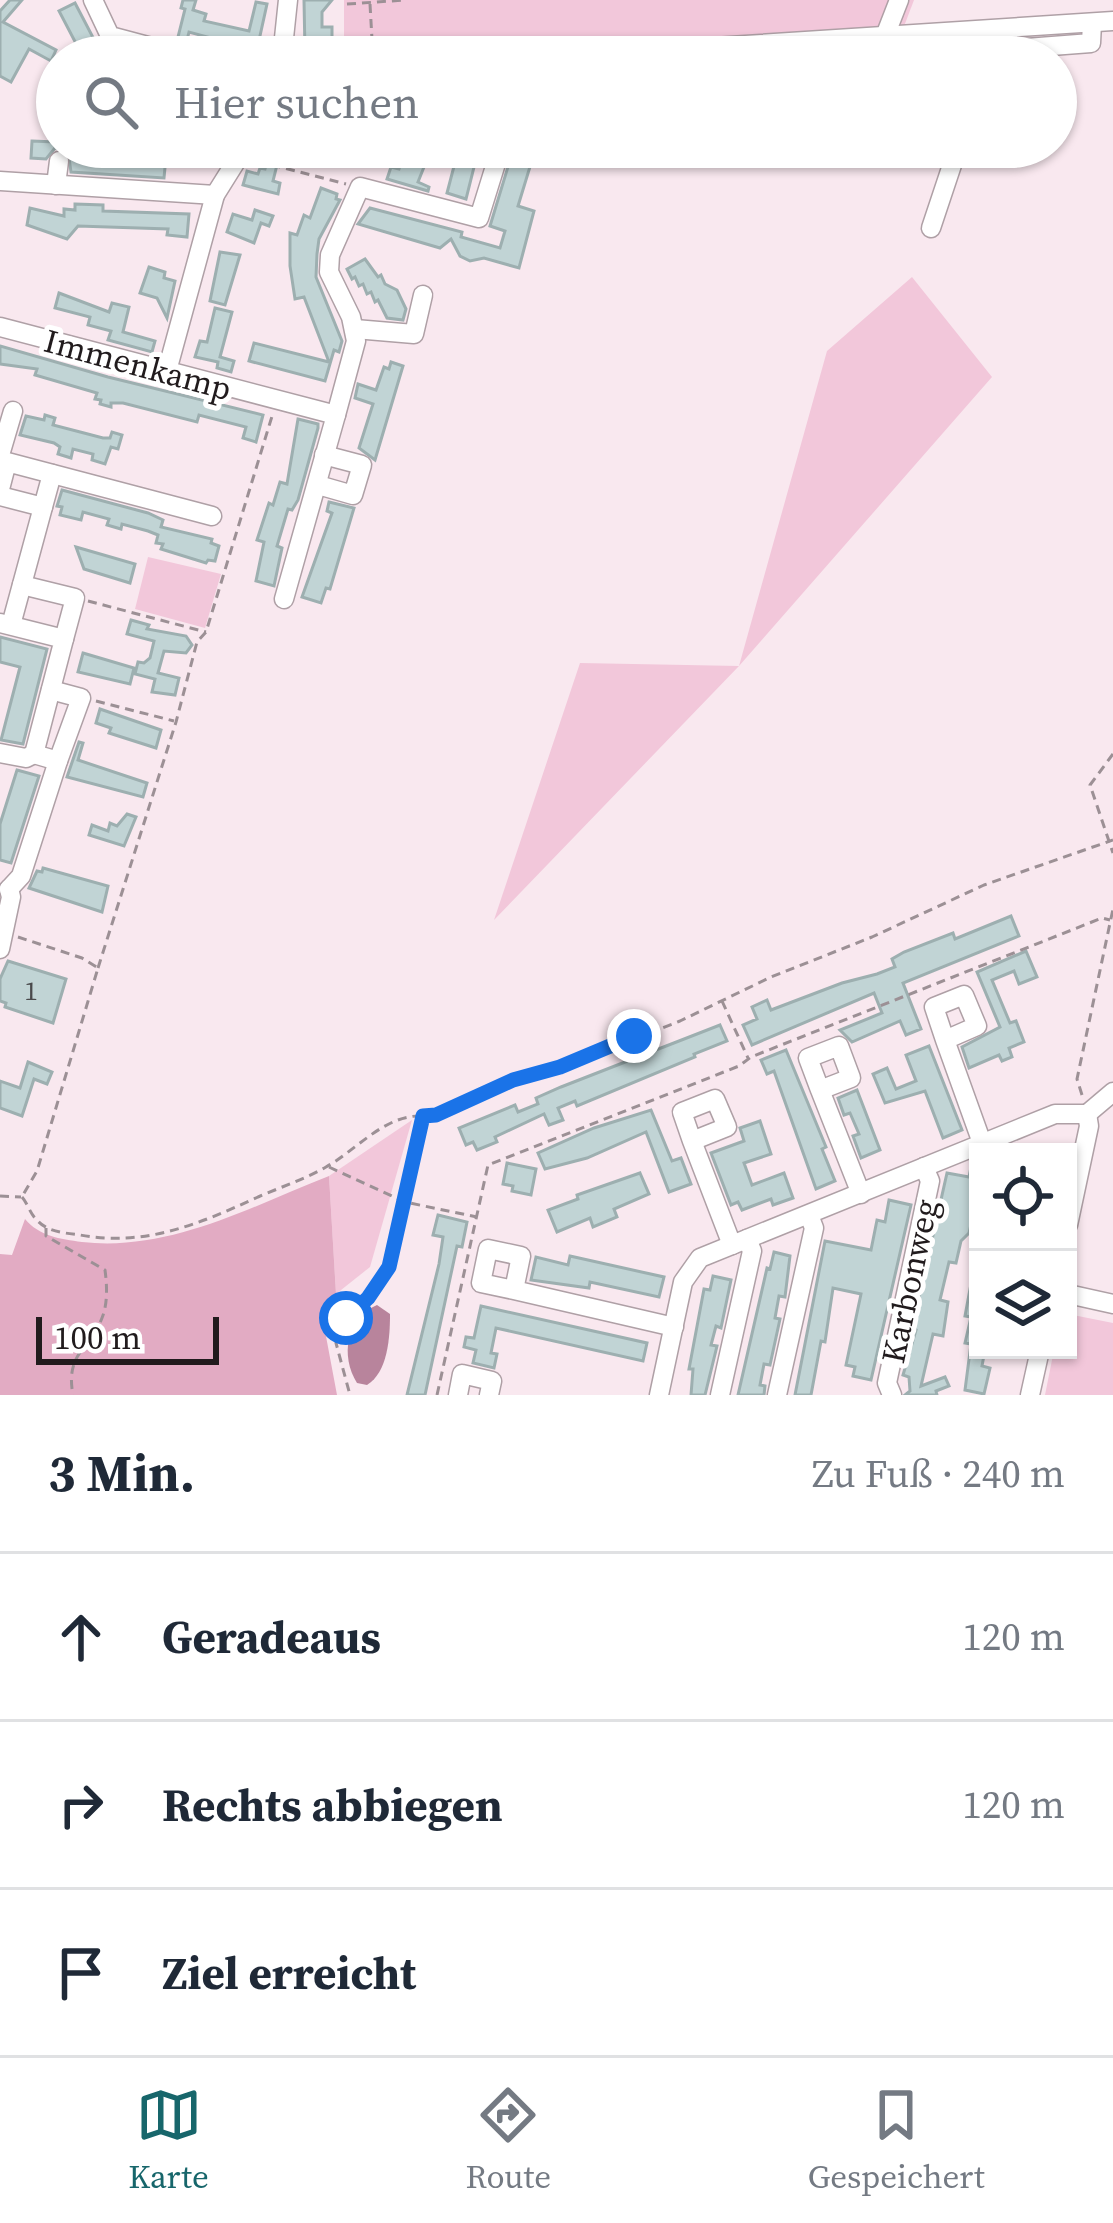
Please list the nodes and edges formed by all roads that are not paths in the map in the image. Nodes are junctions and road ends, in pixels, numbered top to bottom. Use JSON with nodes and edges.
{"nodes":[{"id":1,"x":93,"y":0,"type":"edge"},
{"id":2,"x":288,"y":0,"type":"edge"},
{"id":3,"x":899,"y":0,"type":"edge"},
{"id":4,"x":1113,"y":21,"type":"edge"},
{"id":5,"x":1092,"y":23,"type":"junction"},
{"id":6,"x":979,"y":31,"type":"junction"},
{"id":7,"x":110,"y":36,"type":"edge"},
{"id":8,"x":284,"y":36,"type":"edge"},
{"id":9,"x":885,"y":36,"type":"joint"},
{"id":10,"x":979,"y":36,"type":"edge"},
{"id":11,"x":1077,"y":45,"type":"edge"},
{"id":12,"x":58,"y":168,"type":"edge"},
{"id":13,"x":232,"y":168,"type":"edge"},
{"id":14,"x":494,"y":168,"type":"edge"},
{"id":15,"x":951,"y":168,"type":"edge"},
{"id":16,"x":0,"y":181,"type":"edge"},
{"id":17,"x":56,"y":185,"type":"junction"},
{"id":18,"x":214,"y":195,"type":"junction"},
{"id":19,"x":931,"y":227,"type":"dead end"},
{"id":20,"x":423,"y":295,"type":"dead end"},
{"id":21,"x":0,"y":327,"type":"edge"},
{"id":22,"x":355,"y":328,"type":"junction"},
{"id":23,"x":167,"y":371,"type":"junction"},
{"id":24,"x":13,"y":411,"type":"dead end"},
{"id":25,"x":336,"y":415,"type":"junction"},
{"id":26,"x":0,"y":454,"type":"edge"},
{"id":27,"x":324,"y":454,"type":"junction"},
{"id":28,"x":52,"y":474,"type":"junction"},
{"id":29,"x":318,"y":485,"type":"junction"},
{"id":30,"x":0,"y":493,"type":"edge"},
{"id":31,"x":43,"y":507,"type":"junction"},
{"id":32,"x":212,"y":516,"type":"dead end"},
{"id":33,"x":22,"y":584,"type":"junction"},
{"id":34,"x":284,"y":598,"type":"dead end"},
{"id":35,"x":6,"y":624,"type":"edge"},
{"id":36,"x":64,"y":639,"type":"junction"},
{"id":37,"x":50,"y":690,"type":"junction"},
{"id":38,"x":0,"y":753,"type":"edge"},
{"id":39,"x":34,"y":754,"type":"junction"},
{"id":40,"x":58,"y":761,"type":"junction"},
{"id":41,"x":4,"y":886,"type":"edge"},
{"id":42,"x":1,"y":936,"type":"edge"},
{"id":43,"x":945,"y":1040,"type":"dead end"},
{"id":44,"x":820,"y":1090,"type":"dead end"},
{"id":45,"x":1113,"y":1092,"type":"edge"},
{"id":46,"x":1087,"y":1114,"type":"junction"},
{"id":47,"x":692,"y":1141,"type":"dead end"},
{"id":48,"x":982,"y":1143,"type":"joint"},
{"id":49,"x":969,"y":1149,"type":"edge"},
{"id":50,"x":924,"y":1168,"type":"junction"},
{"id":51,"x":1077,"y":1183,"type":"edge"},
{"id":52,"x":861,"y":1194,"type":"junction"},
{"id":53,"x":809,"y":1215,"type":"junction"},
{"id":54,"x":739,"y":1242,"type":"junction"},
{"id":55,"x":514,"y":1290,"type":"dead end"},
{"id":56,"x":1077,"y":1296,"type":"edge"},
{"id":57,"x":1113,"y":1304,"type":"edge"},
{"id":58,"x":674,"y":1327,"type":"junction"},
{"id":59,"x":1038,"y":1359,"type":"edge"},
{"id":60,"x":458,"y":1395,"type":"edge"},
{"id":61,"x":489,"y":1395,"type":"edge"},
{"id":62,"x":659,"y":1395,"type":"edge"},
{"id":63,"x":720,"y":1395,"type":"edge"},
{"id":64,"x":777,"y":1395,"type":"edge"},
{"id":65,"x":892,"y":1395,"type":"edge"},
{"id":66,"x":1030,"y":1395,"type":"edge"}],
"edges":[{"from":1,"to":7,"type":"street"},
{"from":2,"to":8,"type":"street"},
{"from":3,"to":9,"type":"street"},
{"from":4,"to":5,"type":"street"},
{"from":5,"to":6,"type":"street"},
{"from":5,"to":11,"type":"street"},
{"from":6,"to":9,"type":"street"},
{"from":6,"to":10,"type":"street"},
{"from":12,"to":17,"type":"street"},
{"from":13,"to":18,"type":"street"},
{"from":14,"to":22,"type":"street"},
{"from":15,"to":19,"type":"street"},
{"from":16,"to":17,"type":"street"},
{"from":17,"to":18,"type":"street"},
{"from":18,"to":23,"type":"street"},
{"from":20,"to":22,"type":"street"},
{"from":21,"to":23,"type":"street","name":"Immenkamp"},
{"from":22,"to":25,"type":"street"},
{"from":23,"to":25,"type":"street","name":"Immenkamp"},
{"from":24,"to":26,"type":"street"},
{"from":25,"to":27,"type":"street"},
{"from":27,"to":29,"type":"street"},
{"from":27,"to":29,"type":"street"},
{"from":28,"to":30,"type":"street"},
{"from":28,"to":31,"type":"street"},
{"from":28,"to":32,"type":"street"},
{"from":29,"to":34,"type":"street"},
{"from":30,"to":31,"type":"street"},
{"from":31,"to":33,"type":"street"},
{"from":33,"to":35,"type":"street"},
{"from":33,"to":36,"type":"street"},
{"from":35,"to":36,"type":"street"},
{"from":36,"to":37,"type":"street"},
{"from":37,"to":39,"type":"street"},
{"from":37,"to":40,"type":"street"},
{"from":38,"to":39,"type":"street"},
{"from":39,"to":40,"type":"street"},
{"from":40,"to":41,"type":"street"},
{"from":41,"to":42,"type":"street"},
{"from":43,"to":48,"type":"street"},
{"from":44,"to":52,"type":"street"},
{"from":45,"to":46,"type":"street"},
{"from":46,"to":48,"type":"street"},
{"from":46,"to":51,"type":"street"},
{"from":47,"to":54,"type":"street"},
{"from":49,"to":50,"type":"street"},
{"from":50,"to":52,"type":"street"},
{"from":50,"to":65,"type":"street","name":"Karbonweg"},
{"from":52,"to":53,"type":"street"},
{"from":53,"to":54,"type":"street"},
{"from":53,"to":64,"type":"street"},
{"from":54,"to":58,"type":"street"},
{"from":54,"to":63,"type":"street"},
{"from":55,"to":58,"type":"street"},
{"from":56,"to":57,"type":"street"},
{"from":58,"to":62,"type":"street"},
{"from":59,"to":66,"type":"street"},
{"from":60,"to":61,"type":"street"}]}
